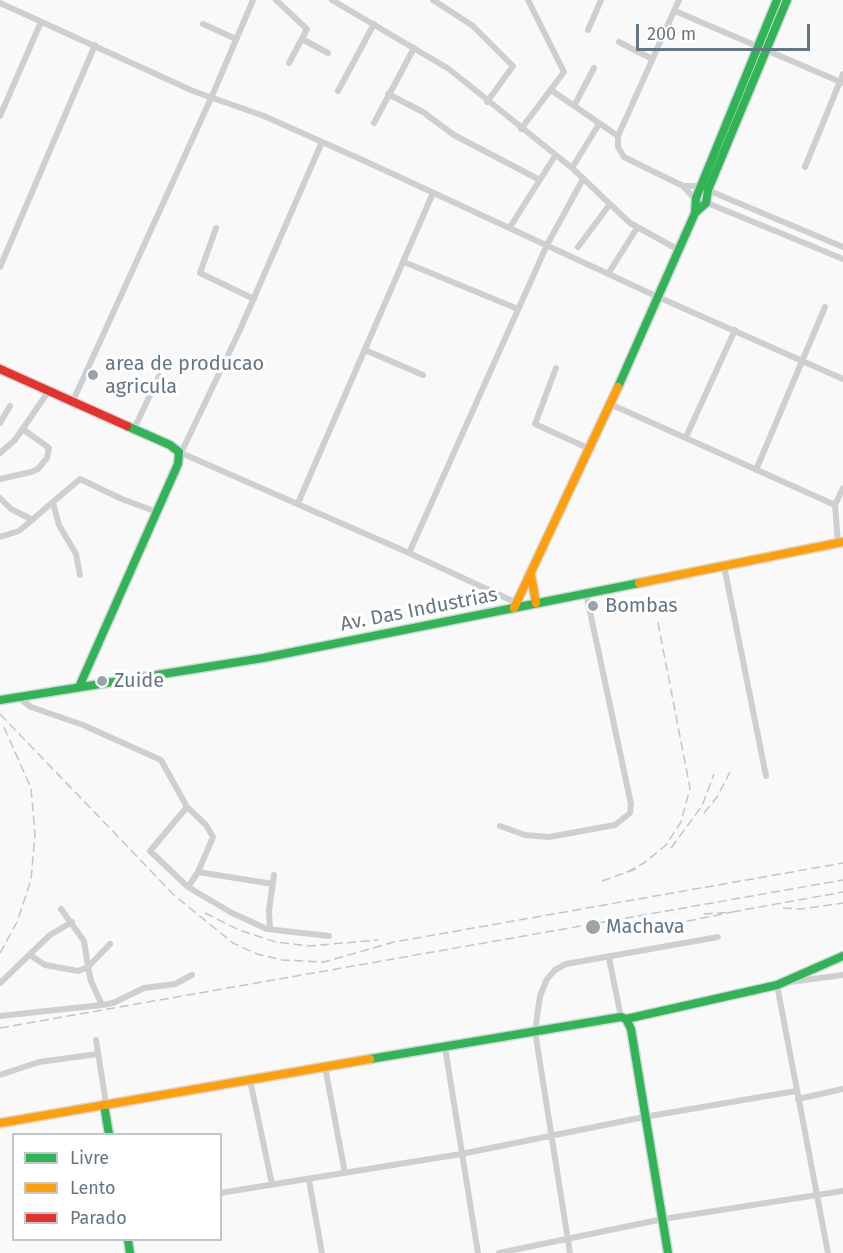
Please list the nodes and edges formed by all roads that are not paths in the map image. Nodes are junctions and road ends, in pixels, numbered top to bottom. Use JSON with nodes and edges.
{"nodes":[{"id":1,"x":253,"y":0,"type":"edge"},
{"id":2,"x":276,"y":0,"type":"edge"},
{"id":3,"x":433,"y":0,"type":"edge"},
{"id":4,"x":521,"y":0,"type":"edge"},
{"id":5,"x":601,"y":0,"type":"edge"},
{"id":6,"x":680,"y":0,"type":"edge"},
{"id":7,"x":777,"y":0,"type":"edge"},
{"id":8,"x":787,"y":0,"type":"edge"},
{"id":9,"x":336,"y":1,"type":"edge"},
{"id":10,"x":528,"y":1,"type":"edge"},
{"id":11,"x":0,"y":3,"type":"edge"},
{"id":12,"x":675,"y":10,"type":"junction"},
{"id":13,"x":41,"y":22,"type":"junction"},
{"id":14,"x":203,"y":24,"type":"dead end"},
{"id":15,"x":374,"y":24,"type":"junction"},
{"id":16,"x":588,"y":30,"type":"dead end"},
{"id":17,"x":236,"y":39,"type":"junction"},
{"id":18,"x":303,"y":39,"type":"junction"},
{"id":19,"x":619,"y":42,"type":"dead end"},
{"id":20,"x":95,"y":45,"type":"junction"},
{"id":21,"x":414,"y":48,"type":"junction"},
{"id":22,"x":762,"y":48,"type":"junction"},
{"id":23,"x":328,"y":53,"type":"dead end"},
{"id":24,"x":652,"y":59,"type":"junction"},
{"id":25,"x":289,"y":63,"type":"dead end"},
{"id":26,"x":594,"y":68,"type":"dead end"},
{"id":27,"x":843,"y":74,"type":"edge"},
{"id":28,"x":841,"y":82,"type":"edge"},
{"id":29,"x":551,"y":90,"type":"junction"},
{"id":30,"x":338,"y":91,"type":"dead end"},
{"id":31,"x":388,"y":94,"type":"junction"},
{"id":32,"x":212,"y":96,"type":"junction"},
{"id":33,"x":487,"y":102,"type":"junction"},
{"id":34,"x":574,"y":106,"type":"junction"},
{"id":35,"x":0,"y":116,"type":"edge"},
{"id":36,"x":374,"y":123,"type":"dead end"},
{"id":37,"x":599,"y":123,"type":"junction"},
{"id":38,"x":521,"y":129,"type":"junction"},
{"id":39,"x":618,"y":136,"type":"junction"},
{"id":40,"x":322,"y":142,"type":"junction"},
{"id":41,"x":555,"y":156,"type":"junction"},
{"id":42,"x":805,"y":167,"type":"dead end"},
{"id":43,"x":572,"y":168,"type":"junction"},
{"id":44,"x":538,"y":178,"type":"junction"},
{"id":45,"x":583,"y":179,"type":"junction"},
{"id":46,"x":683,"y":186,"type":"junction"},
{"id":47,"x":704,"y":189,"type":"junction"},
{"id":48,"x":434,"y":194,"type":"junction"},
{"id":49,"x":696,"y":198,"type":"junction"},
{"id":50,"x":732,"y":200,"type":"junction"},
{"id":51,"x":706,"y":203,"type":"junction"},
{"id":52,"x":609,"y":204,"type":"junction"},
{"id":53,"x":728,"y":212,"type":"junction"},
{"id":54,"x":695,"y":213,"type":"junction"},
{"id":55,"x":510,"y":227,"type":"junction"},
{"id":56,"x":216,"y":228,"type":"dead end"},
{"id":57,"x":637,"y":228,"type":"junction"},
{"id":58,"x":800,"y":228,"type":"junction"},
{"id":59,"x":795,"y":239,"type":"junction"},
{"id":60,"x":547,"y":245,"type":"junction"},
{"id":61,"x":578,"y":247,"type":"dead end"},
{"id":62,"x":843,"y":247,"type":"edge"},
{"id":63,"x":679,"y":250,"type":"junction"},
{"id":64,"x":843,"y":259,"type":"edge"},
{"id":65,"x":404,"y":262,"type":"junction"},
{"id":66,"x":0,"y":267,"type":"edge"},
{"id":67,"x":608,"y":273,"type":"junction"},
{"id":68,"x":658,"y":297,"type":"junction"},
{"id":69,"x":254,"y":299,"type":"junction"},
{"id":70,"x":825,"y":308,"type":"dead end"},
{"id":71,"x":518,"y":309,"type":"junction"},
{"id":72,"x":735,"y":330,"type":"junction"},
{"id":73,"x":365,"y":350,"type":"junction"},
{"id":74,"x":803,"y":360,"type":"junction"},
{"id":75,"x":556,"y":368,"type":"dead end"},
{"id":76,"x":0,"y":369,"type":"edge"},
{"id":77,"x":423,"y":375,"type":"dead end"},
{"id":78,"x":159,"y":376,"type":"dead end"},
{"id":79,"x":843,"y":379,"type":"edge"},
{"id":80,"x":48,"y":392,"type":"junction"},
{"id":81,"x":72,"y":403,"type":"junction"},
{"id":82,"x":610,"y":404,"type":"junction"},
{"id":83,"x":10,"y":406,"type":"dead end"},
{"id":84,"x":0,"y":423,"type":"edge"},
{"id":85,"x":24,"y":429,"type":"junction"},
{"id":86,"x":134,"y":429,"type":"junction"},
{"id":87,"x":686,"y":437,"type":"junction"},
{"id":88,"x":590,"y":449,"type":"junction"},
{"id":89,"x":0,"y":453,"type":"edge"},
{"id":90,"x":180,"y":453,"type":"junction"},
{"id":91,"x":756,"y":470,"type":"junction"},
{"id":92,"x":0,"y":479,"type":"edge"},
{"id":93,"x":843,"y":488,"type":"edge"},
{"id":94,"x":0,"y":498,"type":"edge"},
{"id":95,"x":53,"y":503,"type":"junction"},
{"id":96,"x":298,"y":503,"type":"junction"},
{"id":97,"x":835,"y":505,"type":"junction"},
{"id":98,"x":157,"y":512,"type":"junction"},
{"id":99,"x":33,"y":520,"type":"junction"},
{"id":100,"x":0,"y":537,"type":"edge"},
{"id":101,"x":841,"y":542,"type":"edge"},
{"id":102,"x":409,"y":553,"type":"junction"},
{"id":103,"x":724,"y":566,"type":"junction"},
{"id":104,"x":80,"y":574,"type":"dead end"},
{"id":105,"x":531,"y":575,"type":"junction"},
{"id":106,"x":586,"y":593,"type":"junction"},
{"id":107,"x":536,"y":603,"type":"junction"},
{"id":108,"x":515,"y":606,"type":"junction"},
{"id":109,"x":79,"y":687,"type":"junction"},
{"id":110,"x":18,"y":697,"type":"junction"},
{"id":111,"x":1,"y":699,"type":"edge"},
{"id":112,"x":766,"y":776,"type":"dead end"},
{"id":113,"x":187,"y":807,"type":"junction"},
{"id":114,"x":500,"y":826,"type":"dead end"},
{"id":115,"x":198,"y":872,"type":"junction"},
{"id":116,"x":274,"y":875,"type":"dead end"},
{"id":117,"x":273,"y":884,"type":"junction"},
{"id":118,"x":188,"y":887,"type":"junction"},
{"id":119,"x":61,"y":909,"type":"dead end"},
{"id":120,"x":72,"y":922,"type":"junction"},
{"id":121,"x":270,"y":929,"type":"junction"},
{"id":122,"x":329,"y":936,"type":"dead end"},
{"id":123,"x":718,"y":937,"type":"dead end"},
{"id":124,"x":110,"y":944,"type":"dead end"},
{"id":125,"x":30,"y":956,"type":"junction"},
{"id":126,"x":843,"y":956,"type":"edge"},
{"id":127,"x":609,"y":958,"type":"junction"},
{"id":128,"x":88,"y":967,"type":"junction"},
{"id":129,"x":192,"y":975,"type":"dead end"},
{"id":130,"x":843,"y":975,"type":"edge"},
{"id":131,"x":0,"y":983,"type":"edge"},
{"id":132,"x":781,"y":984,"type":"junction"},
{"id":133,"x":102,"y":1005,"type":"junction"},
{"id":134,"x":0,"y":1016,"type":"edge"},
{"id":135,"x":624,"y":1018,"type":"junction"},
{"id":136,"x":535,"y":1030,"type":"junction"},
{"id":137,"x":96,"y":1041,"type":"dead end"},
{"id":138,"x":445,"y":1047,"type":"junction"},
{"id":139,"x":98,"y":1054,"type":"junction"},
{"id":140,"x":325,"y":1067,"type":"junction"},
{"id":141,"x":0,"y":1075,"type":"edge"},
{"id":142,"x":250,"y":1080,"type":"junction"},
{"id":143,"x":843,"y":1089,"type":"edge"},
{"id":144,"x":796,"y":1091,"type":"junction"},
{"id":145,"x":798,"y":1099,"type":"junction"},
{"id":146,"x":104,"y":1105,"type":"junction"},
{"id":147,"x":644,"y":1117,"type":"junction"},
{"id":148,"x":0,"y":1123,"type":"edge"},
{"id":149,"x":109,"y":1133,"type":"edge"},
{"id":150,"x":549,"y":1136,"type":"junction"},
{"id":151,"x":461,"y":1154,"type":"junction"},
{"id":152,"x":345,"y":1173,"type":"junction"},
{"id":153,"x":309,"y":1180,"type":"junction"},
{"id":154,"x":272,"y":1184,"type":"junction"},
{"id":155,"x":843,"y":1191,"type":"edge"},
{"id":156,"x":222,"y":1193,"type":"edge"},
{"id":157,"x":819,"y":1194,"type":"junction"},
{"id":158,"x":663,"y":1219,"type":"junction"},
{"id":159,"x":568,"y":1240,"type":"junction"},
{"id":160,"x":322,"y":1253,"type":"edge"},
{"id":161,"x":478,"y":1253,"type":"edge"},
{"id":162,"x":499,"y":1253,"type":"edge"},
{"id":163,"x":570,"y":1253,"type":"edge"},
{"id":164,"x":668,"y":1253,"type":"edge"},
{"id":165,"x":828,"y":1253,"type":"edge"}],
"edges":[{"from":1,"to":17,"type":"street"},
{"from":2,"to":18,"type":"street"},
{"from":3,"to":33,"type":"street"},
{"from":4,"to":10,"type":"street"},
{"from":5,"to":16,"type":"street"},
{"from":6,"to":12,"type":"street"},
{"from":7,"to":22,"type":"street"},
{"from":8,"to":22,"type":"street"},
{"from":9,"to":15,"type":"street"},
{"from":10,"to":29,"type":"street"},
{"from":11,"to":13,"type":"street"},
{"from":12,"to":22,"type":"street"},
{"from":12,"to":24,"type":"street"},
{"from":13,"to":20,"type":"street"},
{"from":13,"to":35,"type":"street"},
{"from":14,"to":17,"type":"street"},
{"from":15,"to":21,"type":"street"},
{"from":15,"to":30,"type":"street"},
{"from":17,"to":32,"type":"street"},
{"from":18,"to":23,"type":"street"},
{"from":18,"to":25,"type":"street"},
{"from":19,"to":24,"type":"street"},
{"from":20,"to":32,"type":"street"},
{"from":20,"to":66,"type":"street"},
{"from":21,"to":31,"type":"street"},
{"from":21,"to":33,"type":"street"},
{"from":22,"to":28,"type":"street"},
{"from":22,"to":47,"type":"street"},
{"from":24,"to":39,"type":"street"},
{"from":26,"to":34,"type":"street"},
{"from":27,"to":28,"type":"street"},
{"from":28,"to":42,"type":"street"},
{"from":29,"to":34,"type":"street"},
{"from":29,"to":38,"type":"street"},
{"from":31,"to":36,"type":"street"},
{"from":31,"to":44,"type":"street"},
{"from":32,"to":40,"type":"street"},
{"from":32,"to":81,"type":"street"},
{"from":33,"to":38,"type":"street"},
{"from":34,"to":37,"type":"street"},
{"from":37,"to":39,"type":"street"},
{"from":37,"to":43,"type":"street"},
{"from":38,"to":41,"type":"street"},
{"from":39,"to":46,"type":"street"},
{"from":40,"to":48,"type":"street"},
{"from":40,"to":69,"type":"street"},
{"from":41,"to":43,"type":"street"},
{"from":41,"to":44,"type":"street"},
{"from":43,"to":45,"type":"street"},
{"from":44,"to":55,"type":"street"},
{"from":45,"to":52,"type":"street"},
{"from":45,"to":60,"type":"street"},
{"from":46,"to":47,"type":"street"},
{"from":46,"to":49,"type":"street"},
{"from":47,"to":49,"type":"street"},
{"from":47,"to":50,"type":"street"},
{"from":47,"to":51,"type":"street"},
{"from":48,"to":55,"type":"street"},
{"from":48,"to":65,"type":"street"},
{"from":49,"to":51,"type":"street"},
{"from":49,"to":54,"type":"street"},
{"from":50,"to":53,"type":"street"},
{"from":50,"to":58,"type":"street"},
{"from":51,"to":53,"type":"street"},
{"from":51,"to":54,"type":"street"},
{"from":52,"to":57,"type":"street"},
{"from":52,"to":61,"type":"street"},
{"from":53,"to":59,"type":"street"},
{"from":54,"to":63,"type":"street"},
{"from":55,"to":60,"type":"street"},
{"from":56,"to":69,"type":"street"},
{"from":57,"to":63,"type":"street"},
{"from":57,"to":67,"type":"street"},
{"from":58,"to":59,"type":"street"},
{"from":58,"to":62,"type":"street"},
{"from":59,"to":64,"type":"street"},
{"from":60,"to":67,"type":"street"},
{"from":60,"to":71,"type":"street"},
{"from":63,"to":68,"type":"street"},
{"from":65,"to":71,"type":"street"},
{"from":65,"to":73,"type":"street"},
{"from":67,"to":68,"type":"street"},
{"from":68,"to":72,"type":"street"},
{"from":68,"to":82,"type":"street"},
{"from":69,"to":90,"type":"street"},
{"from":70,"to":74,"type":"street"},
{"from":71,"to":102,"type":"street"},
{"from":72,"to":74,"type":"street"},
{"from":72,"to":87,"type":"street"},
{"from":73,"to":77,"type":"street"},
{"from":73,"to":96,"type":"street"},
{"from":74,"to":79,"type":"street"},
{"from":74,"to":91,"type":"street"},
{"from":75,"to":88,"type":"street"},
{"from":76,"to":80,"type":"street"},
{"from":78,"to":86,"type":"street"},
{"from":80,"to":81,"type":"street"},
{"from":80,"to":85,"type":"street"},
{"from":81,"to":86,"type":"street"},
{"from":82,"to":87,"type":"street"},
{"from":82,"to":88,"type":"street"},
{"from":83,"to":84,"type":"street"},
{"from":85,"to":89,"type":"street"},
{"from":85,"to":92,"type":"street"},
{"from":86,"to":90,"type":"street"},
{"from":87,"to":91,"type":"street"},
{"from":88,"to":105,"type":"street"},
{"from":90,"to":96,"type":"street"},
{"from":90,"to":98,"type":"street"},
{"from":91,"to":97,"type":"street"},
{"from":93,"to":97,"type":"street"},
{"from":94,"to":99,"type":"street"},
{"from":95,"to":98,"type":"street"},
{"from":95,"to":99,"type":"street"},
{"from":95,"to":104,"type":"street"},
{"from":96,"to":102,"type":"street"},
{"from":97,"to":101,"type":"street"},
{"from":98,"to":109,"type":"street"},
{"from":99,"to":100,"type":"street"},
{"from":101,"to":103,"type":"street","name":"Av. Das Industrias"},
{"from":102,"to":108,"type":"street"},
{"from":103,"to":106,"type":"street","name":"Av. Das Industrias"},
{"from":103,"to":112,"type":"street"},
{"from":105,"to":107,"type":"street"},
{"from":105,"to":108,"type":"street"},
{"from":106,"to":107,"type":"street","name":"Av. Das Industrias"},
{"from":106,"to":114,"type":"street"},
{"from":107,"to":108,"type":"street","name":"Av. Das Industrias"},
{"from":108,"to":109,"type":"street","name":"Av. Das Industrias"},
{"from":109,"to":110,"type":"street","name":"Av. Das Industrias"},
{"from":110,"to":111,"type":"street","name":"Av. Das Industrias"},
{"from":110,"to":113,"type":"street"},
{"from":113,"to":115,"type":"street"},
{"from":113,"to":118,"type":"street"},
{"from":115,"to":117,"type":"street"},
{"from":115,"to":118,"type":"street"},
{"from":116,"to":117,"type":"street"},
{"from":117,"to":121,"type":"street"},
{"from":118,"to":121,"type":"street"},
{"from":119,"to":120,"type":"street"},
{"from":120,"to":125,"type":"street"},
{"from":120,"to":128,"type":"street"},
{"from":121,"to":122,"type":"street"},
{"from":123,"to":127,"type":"street"},
{"from":124,"to":128,"type":"street"},
{"from":125,"to":128,"type":"street"},
{"from":125,"to":131,"type":"street"},
{"from":126,"to":132,"type":"street"},
{"from":127,"to":135,"type":"street"},
{"from":127,"to":136,"type":"street"},
{"from":128,"to":133,"type":"street"},
{"from":129,"to":133,"type":"street"},
{"from":130,"to":132,"type":"street"},
{"from":132,"to":135,"type":"street"},
{"from":132,"to":144,"type":"street"},
{"from":133,"to":134,"type":"street"},
{"from":135,"to":136,"type":"street"},
{"from":135,"to":147,"type":"street"},
{"from":136,"to":138,"type":"street"},
{"from":136,"to":150,"type":"street"},
{"from":137,"to":139,"type":"street"},
{"from":138,"to":140,"type":"street"},
{"from":138,"to":151,"type":"street"},
{"from":139,"to":141,"type":"street"},
{"from":139,"to":146,"type":"street"},
{"from":140,"to":142,"type":"street"},
{"from":140,"to":152,"type":"street"},
{"from":142,"to":146,"type":"street"},
{"from":142,"to":154,"type":"street"},
{"from":143,"to":145,"type":"street"},
{"from":144,"to":145,"type":"street"},
{"from":144,"to":147,"type":"street"},
{"from":145,"to":157,"type":"street"},
{"from":146,"to":148,"type":"street"},
{"from":146,"to":149,"type":"street"},
{"from":147,"to":150,"type":"street"},
{"from":147,"to":158,"type":"street"},
{"from":150,"to":151,"type":"street"},
{"from":150,"to":159,"type":"street"},
{"from":151,"to":152,"type":"street"},
{"from":151,"to":161,"type":"street"},
{"from":152,"to":153,"type":"street"},
{"from":153,"to":154,"type":"street"},
{"from":153,"to":160,"type":"street"},
{"from":154,"to":156,"type":"street"},
{"from":155,"to":157,"type":"street"},
{"from":157,"to":158,"type":"street"},
{"from":157,"to":165,"type":"street"},
{"from":158,"to":159,"type":"street"},
{"from":158,"to":164,"type":"street"},
{"from":159,"to":162,"type":"street"},
{"from":159,"to":163,"type":"street"}]}
